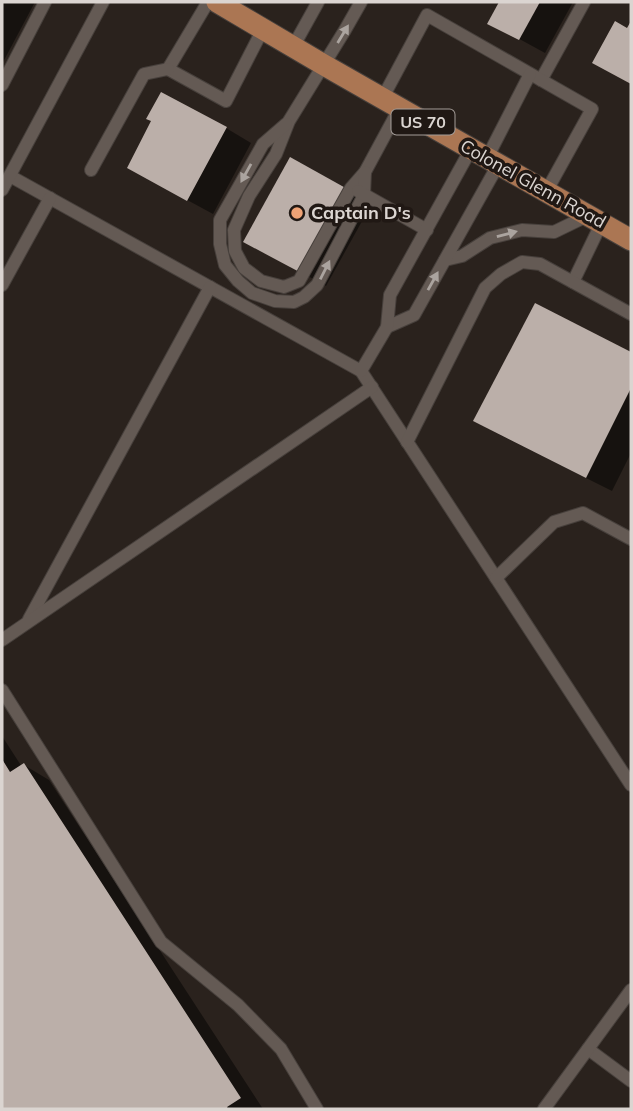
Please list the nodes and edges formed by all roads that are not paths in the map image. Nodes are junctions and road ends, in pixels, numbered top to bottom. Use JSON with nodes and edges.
{"nodes":[{"id":1,"x":45,"y":2,"type":"edge"},
{"id":2,"x":103,"y":2,"type":"edge"},
{"id":3,"x":208,"y":2,"type":"edge"},
{"id":4,"x":216,"y":2,"type":"edge"},
{"id":5,"x":318,"y":2,"type":"edge"},
{"id":6,"x":361,"y":2,"type":"edge"},
{"id":7,"x":434,"y":2,"type":"edge"},
{"id":8,"x":584,"y":2,"type":"edge"},
{"id":9,"x":245,"y":8,"type":"edge"},
{"id":10,"x":427,"y":15,"type":"junction"},
{"id":11,"x":263,"y":29,"type":"junction"},
{"id":12,"x":293,"y":47,"type":"junction"},
{"id":13,"x":324,"y":65,"type":"junction"},
{"id":14,"x":168,"y":69,"type":"junction"},
{"id":15,"x":536,"y":77,"type":"junction"},
{"id":16,"x":2,"y":85,"type":"edge"},
{"id":17,"x":391,"y":104,"type":"junction"},
{"id":18,"x":289,"y":121,"type":"junction"},
{"id":19,"x":485,"y":157,"type":"junction"},
{"id":20,"x":91,"y":170,"type":"dead end"},
{"id":21,"x":365,"y":172,"type":"junction"},
{"id":22,"x":10,"y":176,"type":"junction"},
{"id":23,"x":351,"y":188,"type":"junction"},
{"id":24,"x":2,"y":190,"type":"edge"},
{"id":25,"x":546,"y":192,"type":"junction"},
{"id":26,"x":364,"y":195,"type":"junction"},
{"id":27,"x":50,"y":198,"type":"junction"},
{"id":28,"x":595,"y":219,"type":"junction"},
{"id":29,"x":427,"y":230,"type":"junction"},
{"id":30,"x":630,"y":235,"type":"edge"},
{"id":31,"x":445,"y":260,"type":"junction"},
{"id":32,"x":573,"y":282,"type":"junction"},
{"id":33,"x":2,"y":285,"type":"edge"},
{"id":34,"x":210,"y":287,"type":"junction"},
{"id":35,"x":631,"y":314,"type":"edge"},
{"id":36,"x":387,"y":327,"type":"junction"},
{"id":37,"x":361,"y":371,"type":"junction"},
{"id":38,"x":372,"y":387,"type":"junction"},
{"id":39,"x":407,"y":442,"type":"junction"},
{"id":40,"x":631,"y":538,"type":"edge"},
{"id":41,"x":496,"y":578,"type":"junction"},
{"id":42,"x":27,"y":622,"type":"junction"},
{"id":43,"x":2,"y":640,"type":"edge"},
{"id":44,"x":2,"y":690,"type":"edge"},
{"id":45,"x":631,"y":785,"type":"edge"},
{"id":46,"x":631,"y":990,"type":"edge"},
{"id":47,"x":588,"y":1049,"type":"junction"},
{"id":48,"x":631,"y":1081,"type":"edge"},
{"id":49,"x":317,"y":1109,"type":"edge"},
{"id":50,"x":544,"y":1109,"type":"edge"}],
"edges":[{"from":1,"to":16,"type":"lane"},
{"from":2,"to":22,"type":"lane"},
{"from":3,"to":14,"type":"lane"},
{"from":4,"to":9,"type":"main road","name":"Colonel Glenn Road","number":"US 70"},
{"from":5,"to":12,"type":"lane"},
{"from":13,"to":6,"type":"lane","one_way":true},
{"from":7,"to":10,"type":"lane"},
{"from":8,"to":15,"type":"lane"},
{"from":9,"to":11,"type":"main road","name":"Colonel Glenn Road","number":"US 70"},
{"from":10,"to":15,"type":"lane"},
{"from":10,"to":17,"type":"lane"},
{"from":11,"to":12,"type":"main road","name":"Colonel Glenn Road","number":"US 70"},
{"from":11,"to":14,"type":"lane"},
{"from":12,"to":13,"type":"main road","name":"Colonel Glenn Road","number":"US 70"},
{"from":13,"to":17,"type":"main road","name":"Colonel Glenn Road","number":"US 70"},
{"from":13,"to":18,"type":"lane"},
{"from":14,"to":20,"type":"lane"},
{"from":15,"to":19,"type":"lane"},
{"from":15,"to":25,"type":"lane"},
{"from":17,"to":19,"type":"main road","name":"Colonel Glenn Road","number":"US 70"},
{"from":17,"to":21,"type":"lane"},
{"from":18,"to":23,"type":"lane"},
{"from":18,"to":26,"type":"lane","one_way":true},
{"from":19,"to":25,"type":"main road","name":"Colonel Glenn Road","number":"US 70"},
{"from":19,"to":29,"type":"lane"},
{"from":19,"to":31,"type":"lane"},
{"from":21,"to":23,"type":"lane"},
{"from":21,"to":26,"type":"lane"},
{"from":22,"to":24,"type":"lane"},
{"from":22,"to":27,"type":"lane"},
{"from":23,"to":26,"type":"lane"},
{"from":25,"to":28,"type":"main road","name":"Colonel Glenn Road","number":"US 70"},
{"from":26,"to":29,"type":"lane"},
{"from":27,"to":33,"type":"lane"},
{"from":27,"to":34,"type":"lane"},
{"from":28,"to":30,"type":"main road","name":"Colonel Glenn Road","number":"US 70"},
{"from":31,"to":28,"type":"lane","one_way":true},
{"from":28,"to":32,"type":"lane"},
{"from":29,"to":36,"type":"lane"},
{"from":36,"to":31,"type":"lane","one_way":true},
{"from":32,"to":35,"type":"lane"},
{"from":32,"to":39,"type":"lane"},
{"from":34,"to":37,"type":"lane"},
{"from":34,"to":42,"type":"lane"},
{"from":36,"to":37,"type":"lane"},
{"from":37,"to":38,"type":"lane"},
{"from":38,"to":39,"type":"lane"},
{"from":38,"to":42,"type":"lane"},
{"from":39,"to":41,"type":"lane"},
{"from":40,"to":41,"type":"lane"},
{"from":41,"to":45,"type":"lane"},
{"from":42,"to":43,"type":"lane"},
{"from":44,"to":49,"type":"lane"},
{"from":46,"to":47,"type":"lane"},
{"from":47,"to":48,"type":"lane"},
{"from":47,"to":50,"type":"lane"}]}
